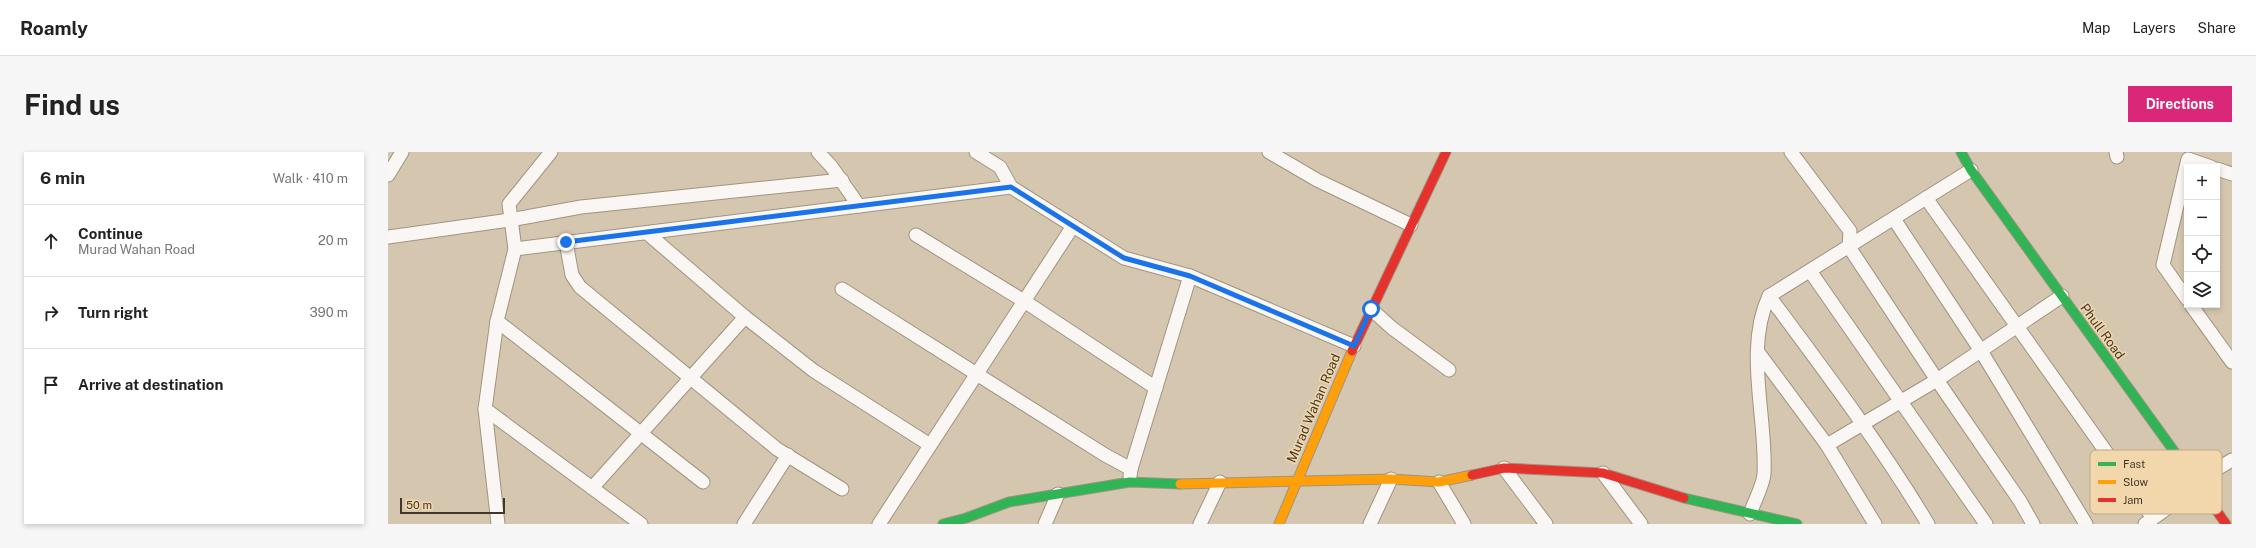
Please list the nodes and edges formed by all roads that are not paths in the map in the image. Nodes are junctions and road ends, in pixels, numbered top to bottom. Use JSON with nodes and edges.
{"nodes":[{"id":1,"x":402,"y":152,"type":"edge"},
{"id":2,"x":552,"y":152,"type":"edge"},
{"id":3,"x":818,"y":152,"type":"edge"},
{"id":4,"x":976,"y":152,"type":"edge"},
{"id":5,"x":1269,"y":152,"type":"edge"},
{"id":6,"x":1446,"y":152,"type":"edge"},
{"id":7,"x":1791,"y":152,"type":"edge"},
{"id":8,"x":1961,"y":152,"type":"edge"},
{"id":9,"x":2187,"y":164,"type":"edge"},
{"id":10,"x":2202,"y":164,"type":"edge"},
{"id":11,"x":1971,"y":170,"type":"junction"},
{"id":12,"x":2220,"y":170,"type":"edge"},
{"id":13,"x":2232,"y":174,"type":"edge"},
{"id":14,"x":388,"y":175,"type":"edge"},
{"id":15,"x":2184,"y":176,"type":"edge"},
{"id":16,"x":842,"y":180,"type":"junction"},
{"id":17,"x":1011,"y":187,"type":"junction"},
{"id":18,"x":1926,"y":198,"type":"junction"},
{"id":19,"x":859,"y":206,"type":"junction"},
{"id":20,"x":1894,"y":219,"type":"junction"},
{"id":21,"x":510,"y":220,"type":"junction"},
{"id":22,"x":1411,"y":224,"type":"junction"},
{"id":23,"x":1073,"y":226,"type":"junction"},
{"id":24,"x":646,"y":233,"type":"junction"},
{"id":25,"x":916,"y":235,"type":"dead end"},
{"id":26,"x":388,"y":237,"type":"edge"},
{"id":27,"x":566,"y":242,"type":"junction"},
{"id":28,"x":1849,"y":247,"type":"junction"},
{"id":29,"x":515,"y":249,"type":"junction"},
{"id":30,"x":1810,"y":271,"type":"junction"},
{"id":31,"x":1190,"y":276,"type":"junction"},
{"id":32,"x":842,"y":289,"type":"dead end"},
{"id":33,"x":2184,"y":295,"type":"edge"},
{"id":34,"x":1769,"y":296,"type":"junction"},
{"id":35,"x":2062,"y":296,"type":"junction"},
{"id":36,"x":1024,"y":301,"type":"junction"},
{"id":37,"x":2193,"y":308,"type":"edge"},
{"id":38,"x":1371,"y":309,"type":"junction"},
{"id":39,"x":745,"y":317,"type":"junction"},
{"id":40,"x":497,"y":321,"type":"junction"},
{"id":41,"x":2017,"y":326,"type":"junction"},
{"id":42,"x":1354,"y":346,"type":"junction"},
{"id":43,"x":1981,"y":351,"type":"junction"},
{"id":44,"x":1758,"y":352,"type":"junction"},
{"id":45,"x":2232,"y":362,"type":"edge"},
{"id":46,"x":1449,"y":370,"type":"dead end"},
{"id":47,"x":976,"y":374,"type":"junction"},
{"id":48,"x":690,"y":378,"type":"junction"},
{"id":49,"x":1937,"y":380,"type":"junction"},
{"id":50,"x":1156,"y":388,"type":"junction"},
{"id":51,"x":1901,"y":402,"type":"junction"},
{"id":52,"x":485,"y":409,"type":"junction"},
{"id":53,"x":1863,"y":424,"type":"junction"},
{"id":54,"x":641,"y":432,"type":"junction"},
{"id":55,"x":930,"y":445,"type":"junction"},
{"id":56,"x":1827,"y":445,"type":"junction"},
{"id":57,"x":2101,"y":450,"type":"edge"},
{"id":58,"x":2172,"y":450,"type":"edge"},
{"id":59,"x":788,"y":455,"type":"junction"},
{"id":60,"x":2232,"y":460,"type":"edge"},
{"id":61,"x":2222,"y":467,"type":"edge"},
{"id":62,"x":1504,"y":468,"type":"junction"},
{"id":63,"x":1131,"y":469,"type":"junction"},
{"id":64,"x":1603,"y":473,"type":"junction"},
{"id":65,"x":1391,"y":479,"type":"junction"},
{"id":66,"x":1297,"y":480,"type":"junction"},
{"id":67,"x":703,"y":482,"type":"dead end"},
{"id":68,"x":1130,"y":482,"type":"junction"},
{"id":69,"x":1220,"y":482,"type":"junction"},
{"id":70,"x":1439,"y":482,"type":"junction"},
{"id":71,"x":592,"y":488,"type":"junction"},
{"id":72,"x":842,"y":489,"type":"dead end"},
{"id":73,"x":1058,"y":494,"type":"junction"},
{"id":74,"x":1750,"y":514,"type":"junction"},
{"id":75,"x":2158,"y":514,"type":"edge"},
{"id":76,"x":2218,"y":514,"type":"edge"},
{"id":77,"x":971,"y":521,"type":"edge"},
{"id":78,"x":2149,"y":521,"type":"edge"},
{"id":79,"x":498,"y":524,"type":"edge"},
{"id":80,"x":640,"y":524,"type":"edge"},
{"id":81,"x":744,"y":524,"type":"edge"},
{"id":82,"x":879,"y":524,"type":"edge"},
{"id":83,"x":943,"y":524,"type":"edge"},
{"id":84,"x":1045,"y":524,"type":"edge"},
{"id":85,"x":1200,"y":524,"type":"edge"},
{"id":86,"x":1279,"y":524,"type":"edge"},
{"id":87,"x":1370,"y":524,"type":"edge"},
{"id":88,"x":1464,"y":524,"type":"edge"},
{"id":89,"x":1546,"y":524,"type":"edge"},
{"id":90,"x":1641,"y":524,"type":"edge"},
{"id":91,"x":1797,"y":524,"type":"edge"},
{"id":92,"x":1875,"y":524,"type":"edge"},
{"id":93,"x":1928,"y":524,"type":"edge"},
{"id":94,"x":1986,"y":524,"type":"edge"},
{"id":95,"x":2033,"y":524,"type":"edge"},
{"id":96,"x":2086,"y":524,"type":"edge"},
{"id":97,"x":2226,"y":524,"type":"edge"}],
"edges":[{"from":1,"to":14,"type":"street"},
{"from":2,"to":21,"type":"street"},
{"from":3,"to":16,"type":"street"},
{"from":4,"to":17,"type":"street"},
{"from":5,"to":22,"type":"street"},
{"from":6,"to":22,"type":"street","name":"Murad Wahan Road"},
{"from":7,"to":28,"type":"street"},
{"from":8,"to":11,"type":"street","name":"Phull Road"},
{"from":9,"to":10,"type":"street"},
{"from":11,"to":18,"type":"street"},
{"from":11,"to":35,"type":"street","name":"Phull Road"},
{"from":12,"to":13,"type":"street"},
{"from":15,"to":33,"type":"street"},
{"from":16,"to":19,"type":"street"},
{"from":16,"to":21,"type":"street"},
{"from":17,"to":19,"type":"street"},
{"from":17,"to":23,"type":"street"},
{"from":18,"to":20,"type":"street"},
{"from":18,"to":41,"type":"street"},
{"from":19,"to":24,"type":"street"},
{"from":20,"to":28,"type":"street"},
{"from":20,"to":43,"type":"street"},
{"from":21,"to":26,"type":"street"},
{"from":21,"to":29,"type":"street"},
{"from":22,"to":38,"type":"street","name":"Murad Wahan Road"},
{"from":23,"to":31,"type":"street"},
{"from":23,"to":36,"type":"street"},
{"from":24,"to":27,"type":"street"},
{"from":24,"to":39,"type":"street"},
{"from":25,"to":36,"type":"street"},
{"from":27,"to":29,"type":"street"},
{"from":27,"to":48,"type":"street"},
{"from":28,"to":30,"type":"street"},
{"from":28,"to":49,"type":"street"},
{"from":29,"to":40,"type":"street"},
{"from":30,"to":34,"type":"street"},
{"from":30,"to":51,"type":"street"},
{"from":31,"to":42,"type":"street"},
{"from":31,"to":50,"type":"street"},
{"from":32,"to":47,"type":"street"},
{"from":34,"to":44,"type":"street"},
{"from":34,"to":53,"type":"street"},
{"from":35,"to":41,"type":"street"},
{"from":35,"to":58,"type":"street","name":"Phull Road"},
{"from":36,"to":47,"type":"street"},
{"from":36,"to":50,"type":"street"},
{"from":37,"to":45,"type":"street"},
{"from":38,"to":42,"type":"street","name":"Murad Wahan Road"},
{"from":38,"to":46,"type":"street"},
{"from":39,"to":48,"type":"street"},
{"from":39,"to":55,"type":"street"},
{"from":40,"to":52,"type":"street"},
{"from":40,"to":54,"type":"street"},
{"from":41,"to":43,"type":"street"},
{"from":41,"to":57,"type":"street"},
{"from":42,"to":66,"type":"street","name":"Murad Wahan Road"},
{"from":43,"to":49,"type":"street"},
{"from":43,"to":96,"type":"street"},
{"from":44,"to":56,"type":"street"},
{"from":44,"to":74,"type":"street"},
{"from":47,"to":55,"type":"street"},
{"from":47,"to":63,"type":"street"},
{"from":48,"to":54,"type":"street"},
{"from":48,"to":59,"type":"street"},
{"from":49,"to":51,"type":"street"},
{"from":49,"to":95,"type":"street"},
{"from":50,"to":63,"type":"street"},
{"from":51,"to":53,"type":"street"},
{"from":51,"to":94,"type":"street"},
{"from":52,"to":71,"type":"street"},
{"from":52,"to":79,"type":"street"},
{"from":53,"to":56,"type":"street"},
{"from":53,"to":93,"type":"street"},
{"from":54,"to":67,"type":"street"},
{"from":54,"to":71,"type":"street"},
{"from":55,"to":82,"type":"street"},
{"from":56,"to":92,"type":"street"},
{"from":59,"to":72,"type":"street"},
{"from":59,"to":81,"type":"street"},
{"from":60,"to":61,"type":"street"},
{"from":62,"to":64,"type":"street"},
{"from":62,"to":70,"type":"street"},
{"from":62,"to":89,"type":"street"},
{"from":63,"to":68,"type":"street"},
{"from":64,"to":74,"type":"street"},
{"from":64,"to":90,"type":"street"},
{"from":65,"to":66,"type":"street"},
{"from":65,"to":70,"type":"street"},
{"from":65,"to":87,"type":"street"},
{"from":66,"to":69,"type":"street"},
{"from":66,"to":86,"type":"street","name":"Murad Wahan Road"},
{"from":68,"to":69,"type":"street"},
{"from":68,"to":73,"type":"street"},
{"from":69,"to":85,"type":"street"},
{"from":70,"to":88,"type":"street"},
{"from":71,"to":80,"type":"street"},
{"from":73,"to":77,"type":"street"},
{"from":73,"to":84,"type":"street"},
{"from":74,"to":91,"type":"street"},
{"from":75,"to":78,"type":"street"},
{"from":76,"to":97,"type":"street","name":"Phull Road"},
{"from":77,"to":83,"type":"street"}]}
